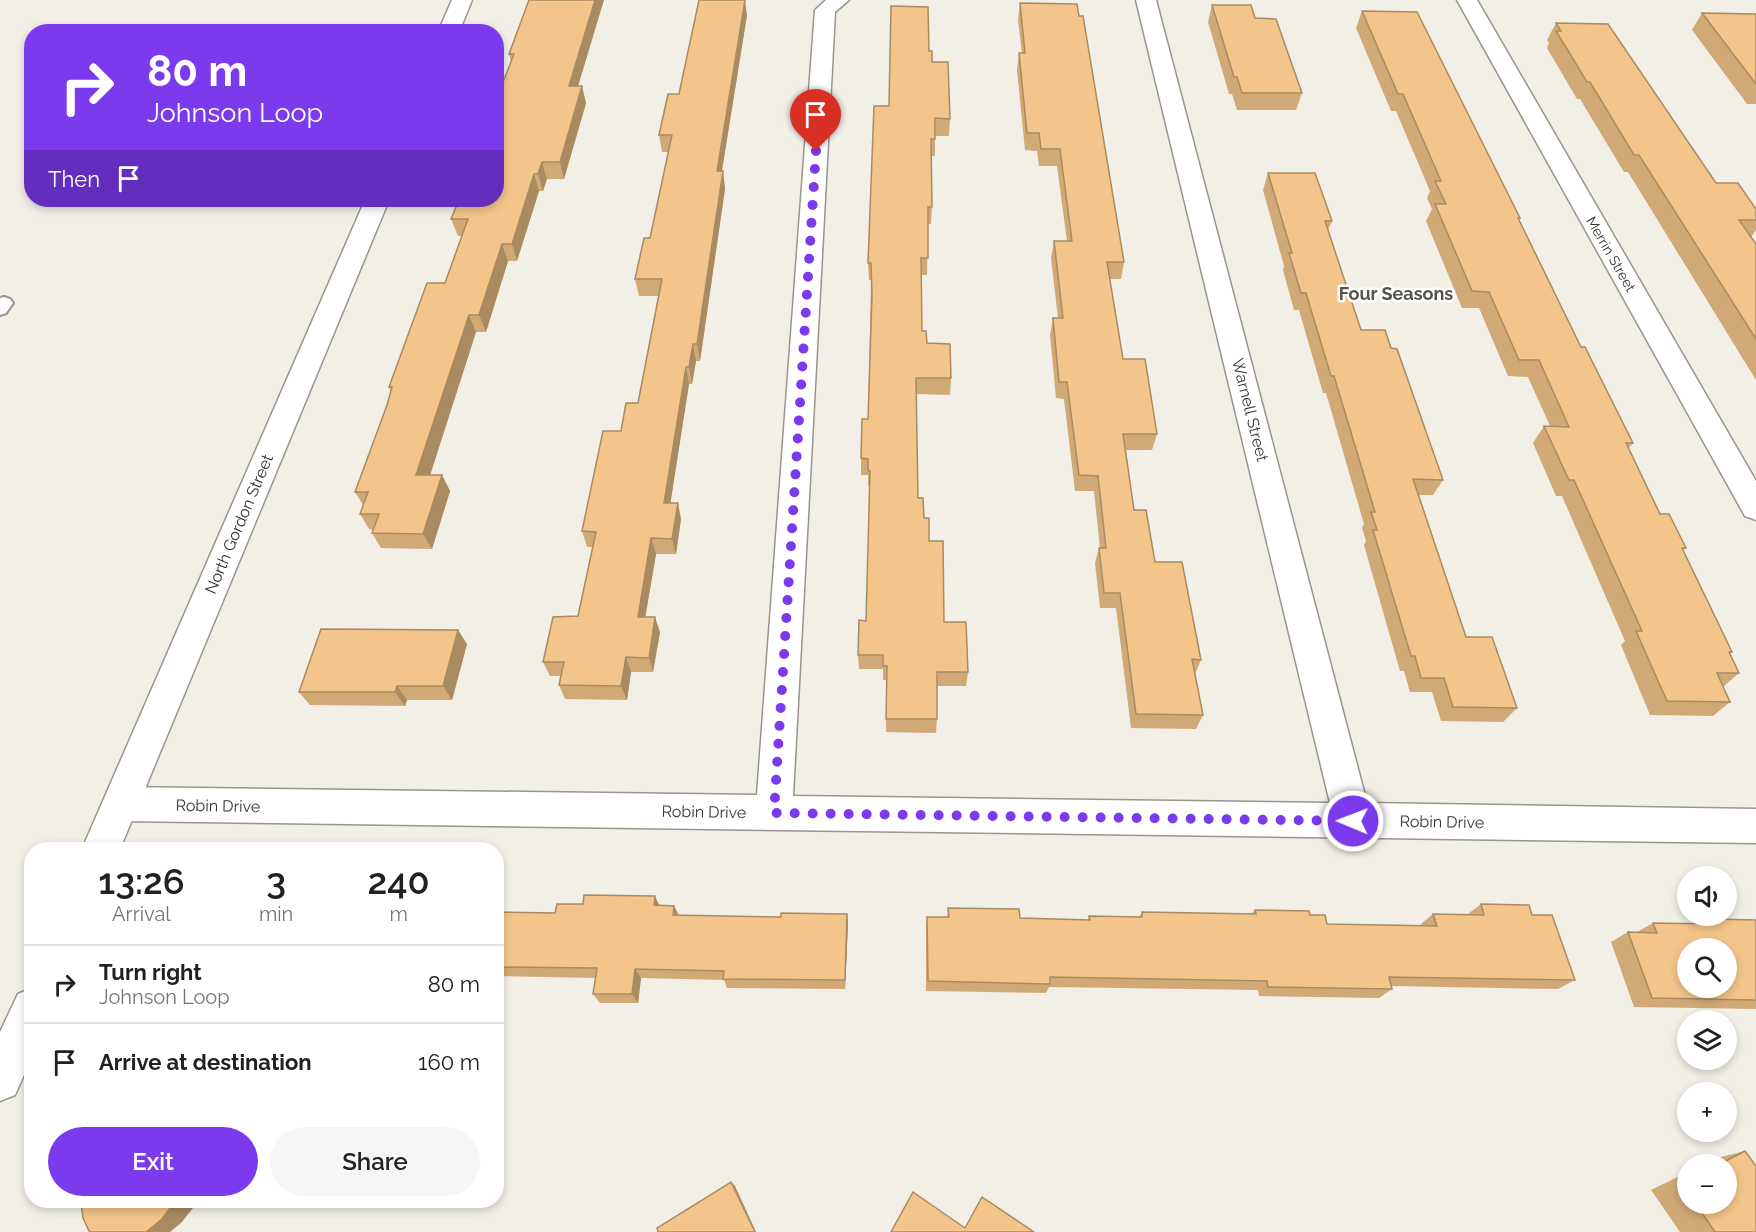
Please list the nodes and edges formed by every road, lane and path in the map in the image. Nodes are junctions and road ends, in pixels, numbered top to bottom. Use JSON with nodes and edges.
{"nodes":[{"id":1,"x":462,"y":0,"type":"edge"},
{"id":2,"x":838,"y":0,"type":"edge"},
{"id":3,"x":1146,"y":0,"type":"edge"},
{"id":4,"x":1467,"y":0,"type":"edge"},
{"id":5,"x":452,"y":24,"type":"edge"},
{"id":6,"x":374,"y":207,"type":"edge"},
{"id":7,"x":1756,"y":508,"type":"edge"},
{"id":8,"x":121,"y":804,"type":"junction"},
{"id":9,"x":774,"y":813,"type":"junction"},
{"id":10,"x":1353,"y":821,"type":"junction"},
{"id":11,"x":1756,"y":826,"type":"edge"},
{"id":12,"x":104,"y":842,"type":"edge"},
{"id":13,"x":24,"y":1026,"type":"edge"},
{"id":14,"x":0,"y":1080,"type":"edge"}],
"edges":[{"from":1,"to":5,"type":"street"},
{"from":2,"to":9,"type":"street"},
{"from":3,"to":10,"type":"street","name":"Warnell Street"},
{"from":4,"to":7,"type":"street","name":"Merrin Street"},
{"from":6,"to":8,"type":"street","name":"North Gordon Street"},
{"from":8,"to":9,"type":"street","name":"Robin Drive"},
{"from":8,"to":12,"type":"street","name":"North Gordon Street"},
{"from":9,"to":10,"type":"street","name":"Robin Drive"},
{"from":10,"to":11,"type":"street","name":"Robin Drive"},
{"from":13,"to":14,"type":"street"}]}
